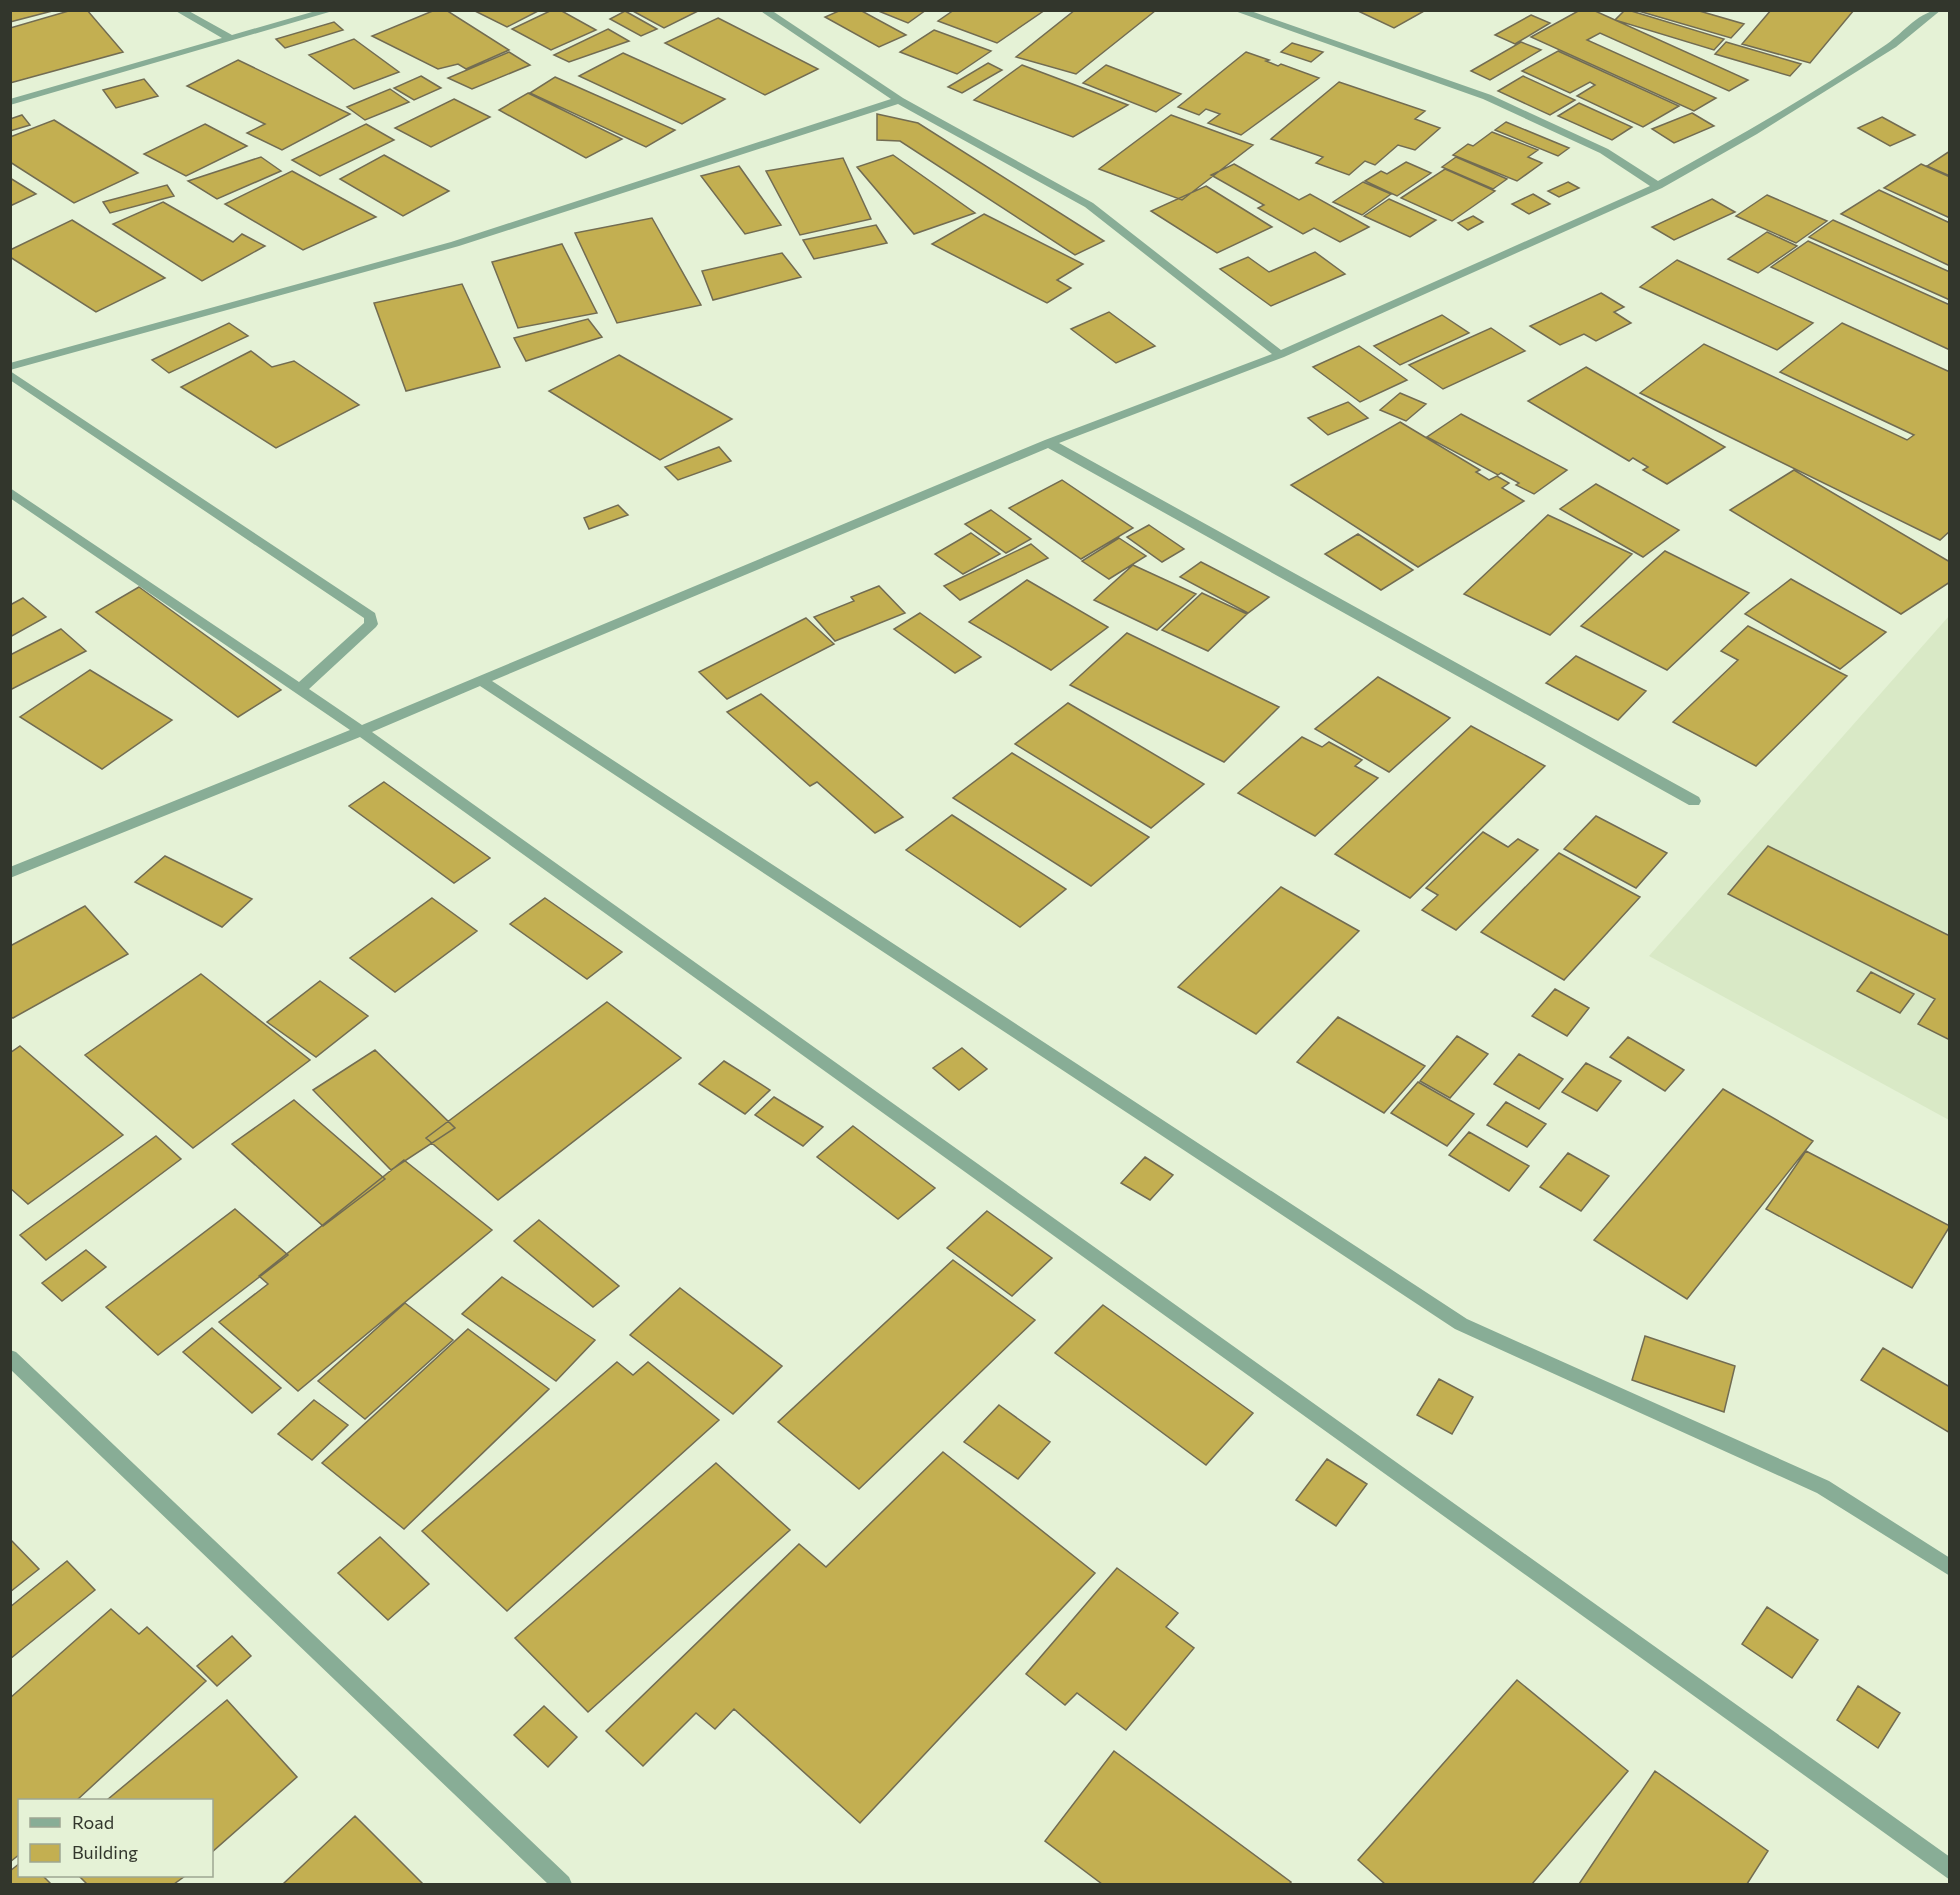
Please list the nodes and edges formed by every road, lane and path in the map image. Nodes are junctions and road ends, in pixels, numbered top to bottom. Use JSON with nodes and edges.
{"nodes":[{"id":1,"x":179,"y":10,"type":"edge"},
{"id":2,"x":331,"y":10,"type":"edge"},
{"id":3,"x":764,"y":10,"type":"edge"},
{"id":4,"x":1237,"y":10,"type":"edge"},
{"id":5,"x":1936,"y":10,"type":"edge"},
{"id":6,"x":231,"y":39,"type":"junction"},
{"id":7,"x":899,"y":100,"type":"junction"},
{"id":8,"x":10,"y":102,"type":"edge"},
{"id":9,"x":1658,"y":186,"type":"junction"},
{"id":10,"x":1280,"y":355,"type":"junction"},
{"id":11,"x":10,"y":367,"type":"edge"},
{"id":12,"x":10,"y":374,"type":"edge"},
{"id":13,"x":1049,"y":443,"type":"junction"},
{"id":14,"x":10,"y":492,"type":"edge"},
{"id":15,"x":481,"y":680,"type":"junction"},
{"id":16,"x":300,"y":689,"type":"junction"},
{"id":17,"x":361,"y":731,"type":"junction"},
{"id":18,"x":1694,"y":801,"type":"dead end"},
{"id":19,"x":10,"y":873,"type":"edge"},
{"id":20,"x":10,"y":1357,"type":"edge"},
{"id":21,"x":1950,"y":1568,"type":"edge"},
{"id":22,"x":1950,"y":1870,"type":"edge"},
{"id":23,"x":562,"y":1884,"type":"edge"}],
"edges":[{"from":1,"to":6,"type":"street"},
{"from":2,"to":6,"type":"street"},
{"from":3,"to":7,"type":"street"},
{"from":4,"to":9,"type":"street"},
{"from":5,"to":9,"type":"street"},
{"from":6,"to":8,"type":"street"},
{"from":7,"to":10,"type":"street"},
{"from":7,"to":11,"type":"street"},
{"from":9,"to":10,"type":"street"},
{"from":10,"to":13,"type":"street"},
{"from":12,"to":16,"type":"street"},
{"from":13,"to":15,"type":"street"},
{"from":13,"to":18,"type":"street"},
{"from":14,"to":16,"type":"street"},
{"from":15,"to":17,"type":"street"},
{"from":15,"to":21,"type":"street"},
{"from":16,"to":17,"type":"street"},
{"from":17,"to":19,"type":"street"},
{"from":17,"to":22,"type":"street"},
{"from":20,"to":23,"type":"street"}]}
